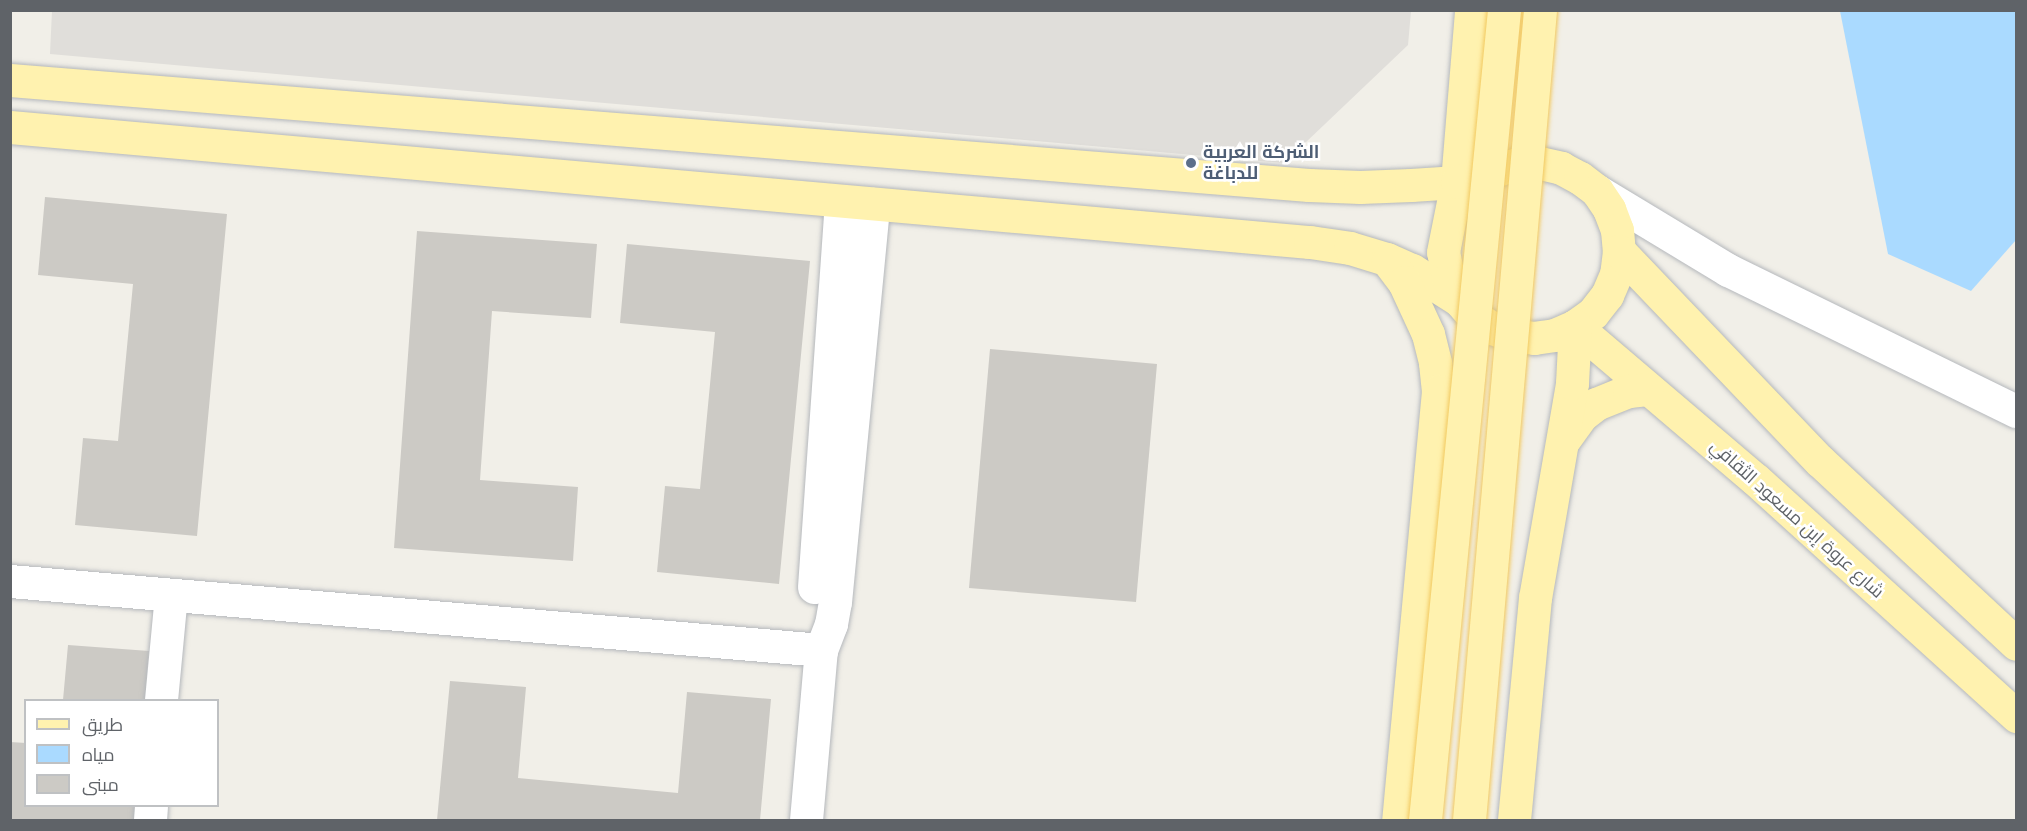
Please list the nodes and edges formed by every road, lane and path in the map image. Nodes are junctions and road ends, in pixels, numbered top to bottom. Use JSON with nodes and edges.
{"nodes":[{"id":1,"x":1471,"y":10,"type":"edge"},
{"id":2,"x":1504,"y":10,"type":"edge"},
{"id":3,"x":1540,"y":10,"type":"edge"},
{"id":4,"x":10,"y":80,"type":"edge"},
{"id":5,"x":10,"y":127,"type":"edge"},
{"id":6,"x":1457,"y":182,"type":"junction"},
{"id":7,"x":1597,"y":191,"type":"junction"},
{"id":8,"x":841,"y":201,"type":"junction"},
{"id":9,"x":873,"y":204,"type":"junction"},
{"id":10,"x":1619,"y":251,"type":"junction"},
{"id":11,"x":1387,"y":259,"type":"junction"},
{"id":12,"x":1459,"y":300,"type":"junction"},
{"id":13,"x":1575,"y":326,"type":"junction"},
{"id":14,"x":1647,"y":389,"type":"junction"},
{"id":15,"x":2016,"y":411,"type":"edge"},
{"id":16,"x":1561,"y":445,"type":"junction"},
{"id":17,"x":10,"y":581,"type":"edge"},
{"id":18,"x":171,"y":595,"type":"junction"},
{"id":19,"x":2016,"y":644,"type":"edge"},
{"id":20,"x":821,"y":650,"type":"junction"},
{"id":21,"x":161,"y":699,"type":"edge"},
{"id":22,"x":2016,"y":716,"type":"edge"},
{"id":23,"x":806,"y":820,"type":"edge"},
{"id":24,"x":1398,"y":820,"type":"edge"},
{"id":25,"x":1425,"y":820,"type":"edge"},
{"id":26,"x":1469,"y":820,"type":"edge"},
{"id":27,"x":1514,"y":820,"type":"edge"}],
"edges":[{"from":1,"to":6,"type":"main road"},
{"from":2,"to":25,"type":"main road","bridge":true},
{"from":3,"to":26,"type":"main road","bridge":true},
{"from":4,"to":6,"type":"main road"},
{"from":5,"to":8,"type":"main road"},
{"from":6,"to":7,"type":"main road"},
{"from":6,"to":12,"type":"main road"},
{"from":7,"to":10,"type":"main road"},
{"from":7,"to":15,"type":"street"},
{"from":8,"to":9,"type":"main road"},
{"from":8,"to":20,"type":"street"},
{"from":9,"to":11,"type":"main road"},
{"from":9,"to":20,"type":"street"},
{"from":10,"to":13,"type":"main road"},
{"from":10,"to":19,"type":"main road"},
{"from":11,"to":12,"type":"main road"},
{"from":11,"to":24,"type":"main road"},
{"from":12,"to":13,"type":"main road"},
{"from":13,"to":14,"type":"main road","name":"شارع عروة إبن مسعود الثقافي"},
{"from":13,"to":16,"type":"main road"},
{"from":14,"to":16,"type":"main road"},
{"from":14,"to":22,"type":"main road","name":"شارع عروة إبن مسعود الثقافي"},
{"from":16,"to":27,"type":"main road"},
{"from":17,"to":18,"type":"street"},
{"from":18,"to":20,"type":"street"},
{"from":18,"to":21,"type":"street"},
{"from":20,"to":23,"type":"street"}]}
